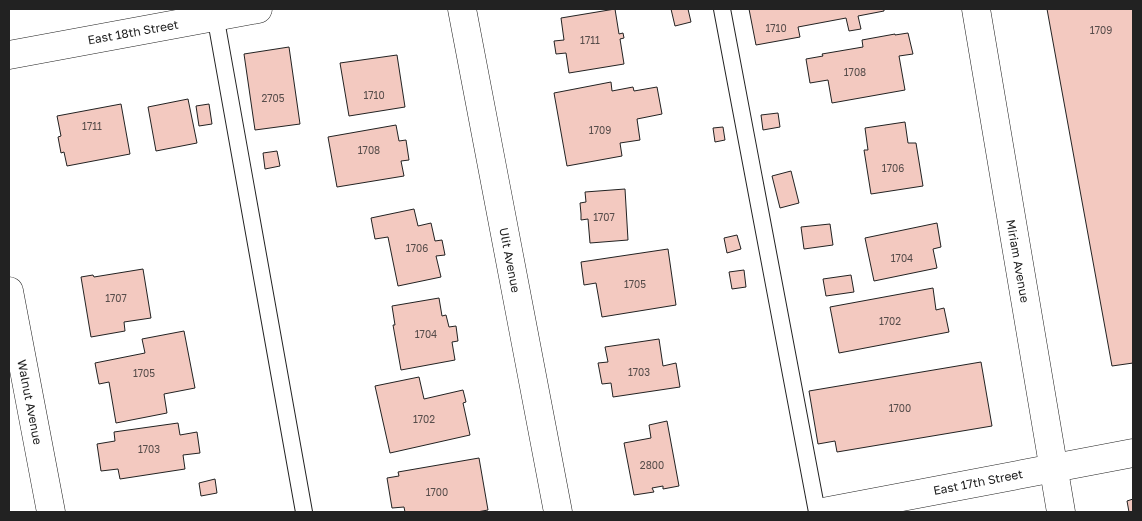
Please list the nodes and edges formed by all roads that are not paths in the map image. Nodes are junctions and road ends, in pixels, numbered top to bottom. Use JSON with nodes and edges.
{"nodes":[{"id":1,"x":258,"y":9,"type":"edge"},
{"id":2,"x":462,"y":9,"type":"edge"},
{"id":3,"x":722,"y":9,"type":"edge"},
{"id":4,"x":976,"y":9,"type":"edge"},
{"id":5,"x":215,"y":13,"type":"edge"},
{"id":6,"x":9,"y":55,"type":"edge"},
{"id":7,"x":9,"y":291,"type":"edge"},
{"id":8,"x":1133,"y":453,"type":"edge"},
{"id":9,"x":1053,"y":467,"type":"junction"},
{"id":10,"x":51,"y":512,"type":"edge"},
{"id":11,"x":304,"y":512,"type":"edge"},
{"id":12,"x":558,"y":512,"type":"edge"},
{"id":13,"x":817,"y":512,"type":"edge"},
{"id":14,"x":823,"y":512,"type":"edge"},
{"id":15,"x":1061,"y":512,"type":"edge"}],
"edges":[{"from":1,"to":5,"type":"street","name":"East 18th Street"},
{"from":2,"to":12,"type":"street","name":"Ulit Avenue"},
{"from":3,"to":13,"type":"lane"},
{"from":4,"to":9,"type":"street","name":"Miriam Avenue"},
{"from":5,"to":6,"type":"street","name":"East 18th Street"},
{"from":5,"to":11,"type":"lane"},
{"from":7,"to":10,"type":"street","name":"Walnut Avenue"},
{"from":8,"to":9,"type":"street","name":"East 17th Street"},
{"from":9,"to":14,"type":"street","name":"East 17th Street"},
{"from":9,"to":15,"type":"street","name":"Miriam Avenue"}]}
